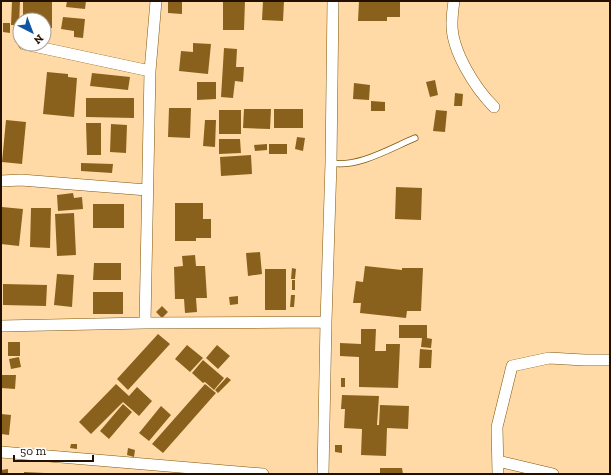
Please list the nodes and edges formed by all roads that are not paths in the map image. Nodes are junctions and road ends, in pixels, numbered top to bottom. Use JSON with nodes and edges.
{"nodes":[{"id":1,"x":156,"y":1,"type":"edge"},
{"id":2,"x":333,"y":1,"type":"edge"},
{"id":3,"x":454,"y":1,"type":"edge"},
{"id":4,"x":52,"y":50,"type":"edge"},
{"id":5,"x":150,"y":72,"type":"junction"},
{"id":6,"x":494,"y":106,"type":"dead end"},
{"id":7,"x":415,"y":138,"type":"dead end"},
{"id":8,"x":332,"y":164,"type":"junction"},
{"id":9,"x":1,"y":180,"type":"edge"},
{"id":10,"x":147,"y":190,"type":"junction"},
{"id":11,"x":326,"y":322,"type":"junction"},
{"id":12,"x":145,"y":323,"type":"junction"},
{"id":13,"x":1,"y":326,"type":"edge"},
{"id":14,"x":610,"y":360,"type":"edge"},
{"id":15,"x":1,"y":452,"type":"edge"},
{"id":16,"x":498,"y":461,"type":"junction"},
{"id":17,"x":263,"y":474,"type":"edge"},
{"id":18,"x":323,"y":474,"type":"edge"},
{"id":19,"x":498,"y":474,"type":"edge"},
{"id":20,"x":553,"y":474,"type":"edge"}],
"edges":[{"from":1,"to":5,"type":"street"},
{"from":2,"to":8,"type":"street"},
{"from":3,"to":6,"type":"street"},
{"from":4,"to":5,"type":"street"},
{"from":5,"to":10,"type":"street"},
{"from":7,"to":8,"type":"lane"},
{"from":8,"to":11,"type":"street"},
{"from":9,"to":10,"type":"street"},
{"from":10,"to":12,"type":"street"},
{"from":11,"to":12,"type":"street"},
{"from":11,"to":18,"type":"street"},
{"from":12,"to":13,"type":"street"},
{"from":14,"to":16,"type":"street"},
{"from":15,"to":17,"type":"street"},
{"from":16,"to":19,"type":"street"},
{"from":16,"to":20,"type":"street"}]}
